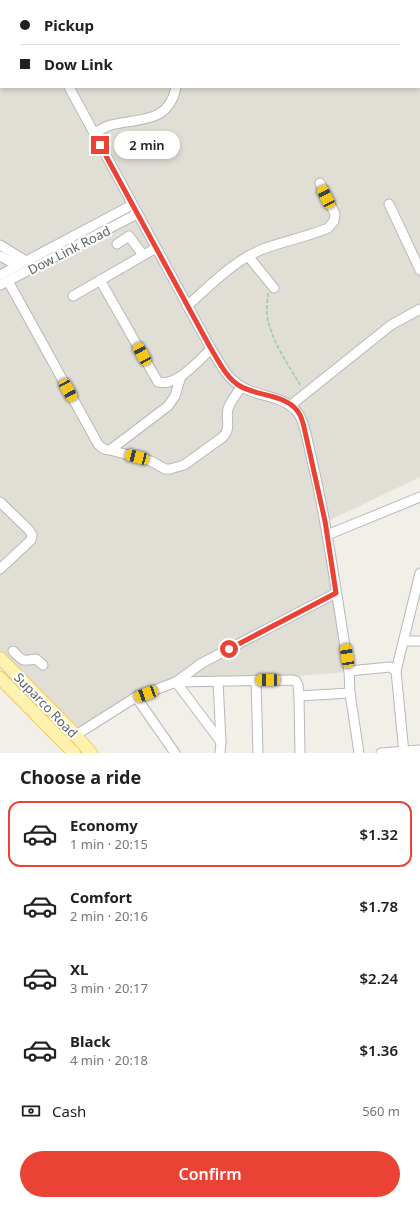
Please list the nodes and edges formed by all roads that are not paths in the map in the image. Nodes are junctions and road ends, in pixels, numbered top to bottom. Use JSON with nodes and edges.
{"nodes":[{"id":1,"x":70,"y":88,"type":"edge"},
{"id":2,"x":176,"y":88,"type":"edge"},
{"id":3,"x":94,"y":133,"type":"junction"},
{"id":4,"x":320,"y":183,"type":"dead end"},
{"id":5,"x":389,"y":204,"type":"dead end"},
{"id":6,"x":132,"y":205,"type":"junction"},
{"id":7,"x":137,"y":214,"type":"junction"},
{"id":8,"x":117,"y":244,"type":"dead end"},
{"id":9,"x":0,"y":245,"type":"edge"},
{"id":10,"x":156,"y":248,"type":"junction"},
{"id":11,"x":0,"y":256,"type":"edge"},
{"id":12,"x":144,"y":256,"type":"junction"},
{"id":13,"x":248,"y":256,"type":"junction"},
{"id":14,"x":26,"y":261,"type":"junction"},
{"id":15,"x":17,"y":266,"type":"junction"},
{"id":16,"x":420,"y":270,"type":"edge"},
{"id":17,"x":0,"y":275,"type":"edge"},
{"id":18,"x":100,"y":280,"type":"junction"},
{"id":19,"x":4,"y":283,"type":"edge"},
{"id":20,"x":272,"y":284,"type":"road end"},
{"id":21,"x":73,"y":296,"type":"dead end"},
{"id":22,"x":188,"y":306,"type":"junction"},
{"id":23,"x":420,"y":309,"type":"edge"},
{"id":24,"x":211,"y":349,"type":"junction"},
{"id":25,"x":181,"y":376,"type":"junction"},
{"id":26,"x":241,"y":387,"type":"junction"},
{"id":27,"x":291,"y":404,"type":"junction"},
{"id":28,"x":110,"y":450,"type":"junction"},
{"id":29,"x":420,"y":497,"type":"edge"},
{"id":30,"x":0,"y":502,"type":"edge"},
{"id":31,"x":327,"y":535,"type":"junction"},
{"id":32,"x":0,"y":569,"type":"edge"},
{"id":33,"x":420,"y":573,"type":"edge"},
{"id":34,"x":336,"y":593,"type":"junction"},
{"id":35,"x":404,"y":641,"type":"junction"},
{"id":36,"x":420,"y":641,"type":"edge"},
{"id":37,"x":0,"y":658,"type":"edge"},
{"id":38,"x":43,"y":665,"type":"dead end"},
{"id":39,"x":10,"y":667,"type":"junction"},
{"id":40,"x":349,"y":671,"type":"junction"},
{"id":41,"x":396,"y":671,"type":"junction"},
{"id":42,"x":0,"y":678,"type":"edge"},
{"id":43,"x":256,"y":680,"type":"junction"},
{"id":44,"x":218,"y":681,"type":"junction"},
{"id":45,"x":176,"y":682,"type":"junction"},
{"id":46,"x":350,"y":693,"type":"junction"},
{"id":47,"x":299,"y":696,"type":"junction"},
{"id":48,"x":136,"y":697,"type":"junction"},
{"id":49,"x":60,"y":738,"type":"junction"},
{"id":50,"x":80,"y":740,"type":"edge"},
{"id":51,"x":221,"y":742,"type":"junction"},
{"id":52,"x":420,"y":750,"type":"edge"},
{"id":53,"x":404,"y":752,"type":"edge"},
{"id":54,"x":73,"y":753,"type":"edge"},
{"id":55,"x":175,"y":753,"type":"edge"},
{"id":56,"x":220,"y":753,"type":"edge"},
{"id":57,"x":258,"y":753,"type":"edge"},
{"id":58,"x":300,"y":753,"type":"edge"},
{"id":59,"x":359,"y":753,"type":"edge"},
{"id":60,"x":381,"y":753,"type":"edge"}],
"edges":[{"from":1,"to":3,"type":"street"},
{"from":2,"to":3,"type":"street"},
{"from":3,"to":6,"type":"street"},
{"from":4,"to":13,"type":"street"},
{"from":5,"to":16,"type":"street"},
{"from":6,"to":7,"type":"street"},
{"from":6,"to":14,"type":"street","name":"Dow Link Road"},
{"from":7,"to":10,"type":"street"},
{"from":7,"to":19,"type":"street","name":"Dow Link Road"},
{"from":8,"to":12,"type":"street"},
{"from":9,"to":14,"type":"street"},
{"from":10,"to":12,"type":"street"},
{"from":10,"to":22,"type":"street"},
{"from":11,"to":15,"type":"street","name":"Dow Link Road"},
{"from":12,"to":18,"type":"street"},
{"from":13,"to":20,"type":"street"},
{"from":13,"to":22,"type":"street"},
{"from":14,"to":15,"type":"street","name":"Dow Link Road"},
{"from":15,"to":17,"type":"street","name":"Dow Link Road"},
{"from":18,"to":21,"type":"street"},
{"from":18,"to":25,"type":"street"},
{"from":19,"to":28,"type":"street"},
{"from":22,"to":24,"type":"street"},
{"from":23,"to":27,"type":"street"},
{"from":24,"to":25,"type":"street"},
{"from":24,"to":26,"type":"street"},
{"from":25,"to":28,"type":"street"},
{"from":26,"to":27,"type":"street"},
{"from":26,"to":28,"type":"street"},
{"from":27,"to":31,"type":"street"},
{"from":29,"to":31,"type":"street"},
{"from":30,"to":32,"type":"street"},
{"from":31,"to":34,"type":"street"},
{"from":33,"to":35,"type":"street"},
{"from":34,"to":40,"type":"street"},
{"from":34,"to":45,"type":"street"},
{"from":35,"to":36,"type":"street"},
{"from":35,"to":41,"type":"street"},
{"from":37,"to":39,"type":"main road","name":"Suparco Road"},
{"from":38,"to":39,"type":"street"},
{"from":39,"to":50,"type":"main road","name":"Suparco Road"},
{"from":40,"to":41,"type":"street"},
{"from":40,"to":46,"type":"street"},
{"from":41,"to":53,"type":"street"},
{"from":42,"to":49,"type":"main road","name":"Suparco Road"},
{"from":43,"to":44,"type":"street"},
{"from":43,"to":47,"type":"street"},
{"from":43,"to":57,"type":"street"},
{"from":44,"to":45,"type":"street"},
{"from":44,"to":51,"type":"street"},
{"from":45,"to":48,"type":"street"},
{"from":45,"to":51,"type":"street"},
{"from":46,"to":47,"type":"street"},
{"from":46,"to":59,"type":"street"},
{"from":47,"to":58,"type":"street"},
{"from":48,"to":50,"type":"street"},
{"from":48,"to":55,"type":"street"},
{"from":49,"to":50,"type":"main road"},
{"from":49,"to":54,"type":"main road","name":"Suparco Road"},
{"from":50,"to":54,"type":"main road"},
{"from":51,"to":56,"type":"street"},
{"from":52,"to":53,"type":"street"},
{"from":53,"to":60,"type":"street"}]}
